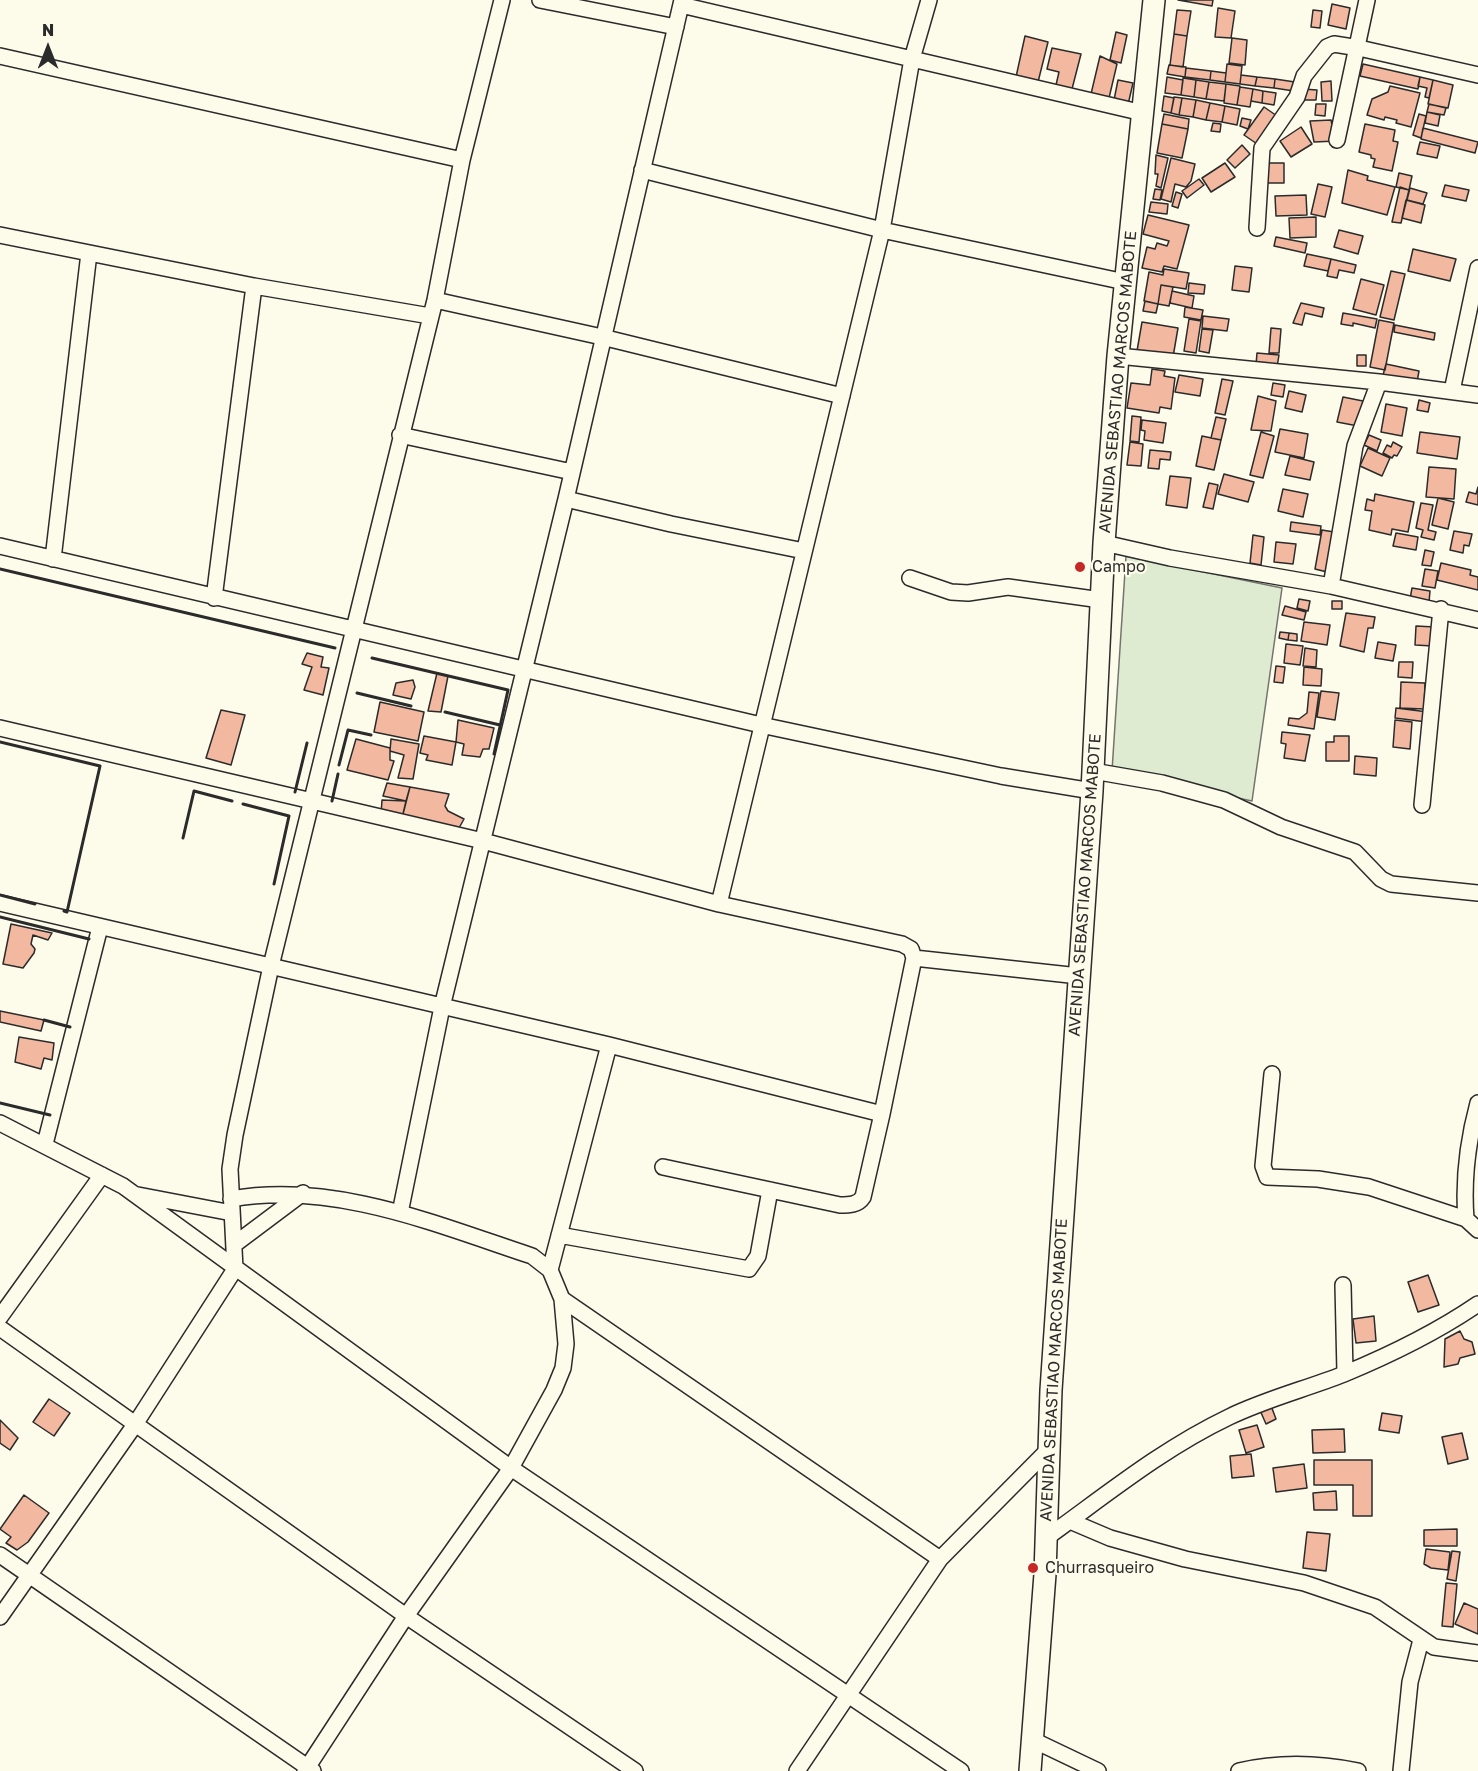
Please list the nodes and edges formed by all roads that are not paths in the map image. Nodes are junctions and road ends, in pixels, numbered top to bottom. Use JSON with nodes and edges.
{"nodes":[{"id":1,"x":502,"y":0,"type":"edge"},
{"id":2,"x":540,"y":0,"type":"edge"},
{"id":3,"x":929,"y":0,"type":"edge"},
{"id":4,"x":1154,"y":0,"type":"edge"},
{"id":5,"x":1367,"y":0,"type":"edge"},
{"id":6,"x":681,"y":3,"type":"edge"},
{"id":7,"x":676,"y":27,"type":"junction"},
{"id":8,"x":1359,"y":48,"type":"junction"},
{"id":9,"x":0,"y":56,"type":"edge"},
{"id":10,"x":912,"y":59,"type":"junction"},
{"id":11,"x":1478,"y":75,"type":"edge"},
{"id":12,"x":1143,"y":113,"type":"junction"},
{"id":13,"x":1337,"y":140,"type":"dead end"},
{"id":14,"x":462,"y":160,"type":"junction"},
{"id":15,"x":642,"y":170,"type":"junction"},
{"id":16,"x":1257,"y":228,"type":"dead end"},
{"id":17,"x":882,"y":230,"type":"junction"},
{"id":18,"x":0,"y":235,"type":"edge"},
{"id":19,"x":89,"y":253,"type":"junction"},
{"id":20,"x":1478,"y":268,"type":"edge"},
{"id":21,"x":1125,"y":282,"type":"junction"},
{"id":22,"x":254,"y":286,"type":"junction"},
{"id":23,"x":435,"y":300,"type":"junction"},
{"id":24,"x":430,"y":316,"type":"junction"},
{"id":25,"x":602,"y":337,"type":"junction"},
{"id":26,"x":1118,"y":356,"type":"junction"},
{"id":27,"x":1379,"y":382,"type":"junction"},
{"id":28,"x":1452,"y":391,"type":"junction"},
{"id":29,"x":1478,"y":395,"type":"edge"},
{"id":30,"x":842,"y":396,"type":"junction"},
{"id":31,"x":400,"y":435,"type":"junction"},
{"id":32,"x":572,"y":472,"type":"junction"},
{"id":33,"x":566,"y":499,"type":"junction"},
{"id":34,"x":1104,"y":543,"type":"junction"},
{"id":35,"x":0,"y":546,"type":"edge"},
{"id":36,"x":804,"y":551,"type":"junction"},
{"id":37,"x":53,"y":559,"type":"junction"},
{"id":38,"x":910,"y":578,"type":"dead end"},
{"id":39,"x":1331,"y":586,"type":"junction"},
{"id":40,"x":214,"y":598,"type":"junction"},
{"id":41,"x":1101,"y":600,"type":"junction"},
{"id":42,"x":1441,"y":609,"type":"junction"},
{"id":43,"x":1478,"y":620,"type":"edge"},
{"id":44,"x":352,"y":629,"type":"junction"},
{"id":45,"x":524,"y":668,"type":"junction"},
{"id":46,"x":761,"y":725,"type":"junction"},
{"id":47,"x":0,"y":728,"type":"edge"},
{"id":48,"x":1092,"y":781,"type":"junction"},
{"id":49,"x":310,"y":800,"type":"junction"},
{"id":50,"x":1422,"y":805,"type":"dead end"},
{"id":51,"x":483,"y":841,"type":"junction"},
{"id":52,"x":1478,"y":893,"type":"edge"},
{"id":53,"x":0,"y":903,"type":"edge"},
{"id":54,"x":719,"y":904,"type":"junction"},
{"id":55,"x":100,"y":927,"type":"junction"},
{"id":56,"x":914,"y":958,"type":"junction"},
{"id":57,"x":271,"y":966,"type":"junction"},
{"id":58,"x":1079,"y":976,"type":"junction"},
{"id":59,"x":442,"y":1007,"type":"junction"},
{"id":60,"x":609,"y":1045,"type":"junction"},
{"id":61,"x":1272,"y":1074,"type":"dead end"},
{"id":62,"x":1478,"y":1103,"type":"edge"},
{"id":63,"x":882,"y":1114,"type":"junction"},
{"id":64,"x":0,"y":1123,"type":"edge"},
{"id":65,"x":45,"y":1144,"type":"junction"},
{"id":66,"x":663,"y":1167,"type":"dead end"},
{"id":67,"x":102,"y":1174,"type":"junction"},
{"id":68,"x":770,"y":1190,"type":"junction"},
{"id":69,"x":303,"y":1194,"type":"junction"},
{"id":70,"x":135,"y":1195,"type":"junction"},
{"id":71,"x":232,"y":1206,"type":"junction"},
{"id":72,"x":400,"y":1213,"type":"junction"},
{"id":73,"x":1472,"y":1225,"type":"edge"},
{"id":74,"x":559,"y":1235,"type":"junction"},
{"id":75,"x":236,"y":1244,"type":"junction"},
{"id":76,"x":235,"y":1269,"type":"junction"},
{"id":77,"x":550,"y":1270,"type":"junction"},
{"id":78,"x":1343,"y":1284,"type":"dead end"},
{"id":79,"x":562,"y":1299,"type":"junction"},
{"id":80,"x":1478,"y":1304,"type":"edge"},
{"id":81,"x":0,"y":1317,"type":"edge"},
{"id":82,"x":0,"y":1328,"type":"edge"},
{"id":83,"x":1345,"y":1373,"type":"junction"},
{"id":84,"x":134,"y":1426,"type":"junction"},
{"id":85,"x":1048,"y":1450,"type":"junction"},
{"id":86,"x":511,"y":1468,"type":"junction"},
{"id":87,"x":1070,"y":1521,"type":"junction"},
{"id":88,"x":1046,"y":1538,"type":"junction"},
{"id":89,"x":0,"y":1555,"type":"edge"},
{"id":90,"x":940,"y":1559,"type":"junction"},
{"id":91,"x":30,"y":1576,"type":"junction"},
{"id":92,"x":406,"y":1616,"type":"junction"},
{"id":93,"x":0,"y":1617,"type":"edge"},
{"id":94,"x":1421,"y":1640,"type":"junction"},
{"id":95,"x":1478,"y":1653,"type":"edge"},
{"id":96,"x":849,"y":1696,"type":"junction"},
{"id":97,"x":1033,"y":1740,"type":"junction"},
{"id":98,"x":309,"y":1770,"type":"edge"},
{"id":99,"x":635,"y":1771,"type":"edge"},
{"id":100,"x":797,"y":1771,"type":"edge"},
{"id":101,"x":962,"y":1771,"type":"edge"},
{"id":102,"x":1030,"y":1771,"type":"edge"},
{"id":103,"x":1098,"y":1771,"type":"edge"},
{"id":104,"x":1239,"y":1771,"type":"edge"},
{"id":105,"x":1358,"y":1771,"type":"edge"},
{"id":106,"x":1401,"y":1771,"type":"edge"}],
"edges":[{"from":1,"to":14,"type":"street"},
{"from":2,"to":7,"type":"street"},
{"from":3,"to":10,"type":"street"},
{"from":4,"to":12,"type":"main road","name":"AVENIDA SEBASTIAO MARCOS MABOTE"},
{"from":5,"to":8,"type":"street"},
{"from":6,"to":7,"type":"street"},
{"from":6,"to":10,"type":"street"},
{"from":7,"to":15,"type":"street"},
{"from":8,"to":11,"type":"street"},
{"from":8,"to":13,"type":"street"},
{"from":8,"to":16,"type":"street"},
{"from":9,"to":14,"type":"street"},
{"from":10,"to":12,"type":"street"},
{"from":10,"to":17,"type":"street"},
{"from":12,"to":21,"type":"main road","name":"AVENIDA SEBASTIAO MARCOS MABOTE"},
{"from":14,"to":23,"type":"street"},
{"from":15,"to":17,"type":"street"},
{"from":15,"to":25,"type":"street"},
{"from":17,"to":21,"type":"street"},
{"from":17,"to":30,"type":"street"},
{"from":18,"to":19,"type":"street"},
{"from":19,"to":22,"type":"street"},
{"from":19,"to":37,"type":"street"},
{"from":20,"to":28,"type":"street"},
{"from":21,"to":26,"type":"main road","name":"AVENIDA SEBASTIAO MARCOS MABOTE"},
{"from":22,"to":24,"type":"street"},
{"from":22,"to":40,"type":"street"},
{"from":23,"to":24,"type":"street"},
{"from":23,"to":25,"type":"street"},
{"from":24,"to":31,"type":"street"},
{"from":25,"to":30,"type":"street"},
{"from":25,"to":32,"type":"street"},
{"from":26,"to":27,"type":"street"},
{"from":26,"to":34,"type":"main road","name":"AVENIDA SEBASTIAO MARCOS MABOTE"},
{"from":27,"to":28,"type":"street"},
{"from":27,"to":39,"type":"street"},
{"from":28,"to":29,"type":"street"},
{"from":30,"to":36,"type":"street"},
{"from":31,"to":32,"type":"street"},
{"from":31,"to":44,"type":"street"},
{"from":32,"to":33,"type":"street"},
{"from":33,"to":36,"type":"street"},
{"from":33,"to":45,"type":"street"},
{"from":34,"to":39,"type":"street"},
{"from":34,"to":41,"type":"main road","name":"AVENIDA SEBASTIAO MARCOS MABOTE"},
{"from":35,"to":37,"type":"street"},
{"from":36,"to":46,"type":"street"},
{"from":37,"to":40,"type":"street"},
{"from":38,"to":41,"type":"street"},
{"from":39,"to":42,"type":"street"},
{"from":40,"to":44,"type":"street"},
{"from":41,"to":48,"type":"main road","name":"AVENIDA SEBASTIAO MARCOS MABOTE"},
{"from":42,"to":43,"type":"street"},
{"from":42,"to":50,"type":"street"},
{"from":44,"to":45,"type":"street"},
{"from":44,"to":49,"type":"street"},
{"from":45,"to":46,"type":"street"},
{"from":45,"to":51,"type":"street"},
{"from":46,"to":48,"type":"street"},
{"from":46,"to":54,"type":"street"},
{"from":47,"to":49,"type":"street"},
{"from":48,"to":52,"type":"street"},
{"from":48,"to":58,"type":"main road","name":"AVENIDA SEBASTIAO MARCOS MABOTE"},
{"from":49,"to":51,"type":"street"},
{"from":49,"to":57,"type":"street"},
{"from":51,"to":54,"type":"street"},
{"from":51,"to":59,"type":"street"},
{"from":53,"to":55,"type":"street"},
{"from":54,"to":56,"type":"street"},
{"from":55,"to":57,"type":"street"},
{"from":55,"to":65,"type":"street"},
{"from":56,"to":58,"type":"street"},
{"from":56,"to":63,"type":"street"},
{"from":57,"to":59,"type":"street"},
{"from":57,"to":71,"type":"street"},
{"from":58,"to":85,"type":"main road","name":"AVENIDA SEBASTIAO MARCOS MABOTE"},
{"from":59,"to":60,"type":"street"},
{"from":59,"to":72,"type":"street"},
{"from":60,"to":63,"type":"street"},
{"from":60,"to":74,"type":"street"},
{"from":61,"to":73,"type":"street"},
{"from":62,"to":73,"type":"street"},
{"from":63,"to":68,"type":"street"},
{"from":64,"to":65,"type":"street"},
{"from":65,"to":67,"type":"street"},
{"from":66,"to":68,"type":"street"},
{"from":67,"to":70,"type":"street"},
{"from":67,"to":81,"type":"street"},
{"from":68,"to":74,"type":"street"},
{"from":69,"to":71,"type":"street"},
{"from":69,"to":72,"type":"street"},
{"from":69,"to":75,"type":"street"},
{"from":70,"to":71,"type":"street"},
{"from":70,"to":76,"type":"street"},
{"from":71,"to":75,"type":"street"},
{"from":72,"to":77,"type":"street"},
{"from":74,"to":77,"type":"street"},
{"from":75,"to":76,"type":"street"},
{"from":76,"to":84,"type":"street"},
{"from":76,"to":86,"type":"street"},
{"from":77,"to":79,"type":"street"},
{"from":78,"to":83,"type":"street"},
{"from":79,"to":86,"type":"street"},
{"from":79,"to":90,"type":"street"},
{"from":80,"to":83,"type":"street"},
{"from":82,"to":84,"type":"street"},
{"from":83,"to":87,"type":"street"},
{"from":84,"to":91,"type":"street"},
{"from":84,"to":92,"type":"street"},
{"from":85,"to":88,"type":"main road","name":"AVENIDA SEBASTIAO MARCOS MABOTE"},
{"from":85,"to":90,"type":"street"},
{"from":86,"to":92,"type":"street"},
{"from":86,"to":96,"type":"street"},
{"from":87,"to":88,"type":"street"},
{"from":87,"to":94,"type":"street"},
{"from":88,"to":97,"type":"main road","name":"AVENIDA SEBASTIAO MARCOS MABOTE"},
{"from":89,"to":91,"type":"street"},
{"from":90,"to":96,"type":"street"},
{"from":91,"to":93,"type":"street"},
{"from":91,"to":98,"type":"street"},
{"from":92,"to":98,"type":"street"},
{"from":92,"to":99,"type":"street"},
{"from":94,"to":95,"type":"street"},
{"from":94,"to":106,"type":"street"},
{"from":96,"to":100,"type":"street"},
{"from":96,"to":101,"type":"street"},
{"from":97,"to":102,"type":"main road","name":"AVENIDA SEBASTIAO MARCOS MABOTE"},
{"from":97,"to":103,"type":"street"},
{"from":104,"to":105,"type":"street"}]}
